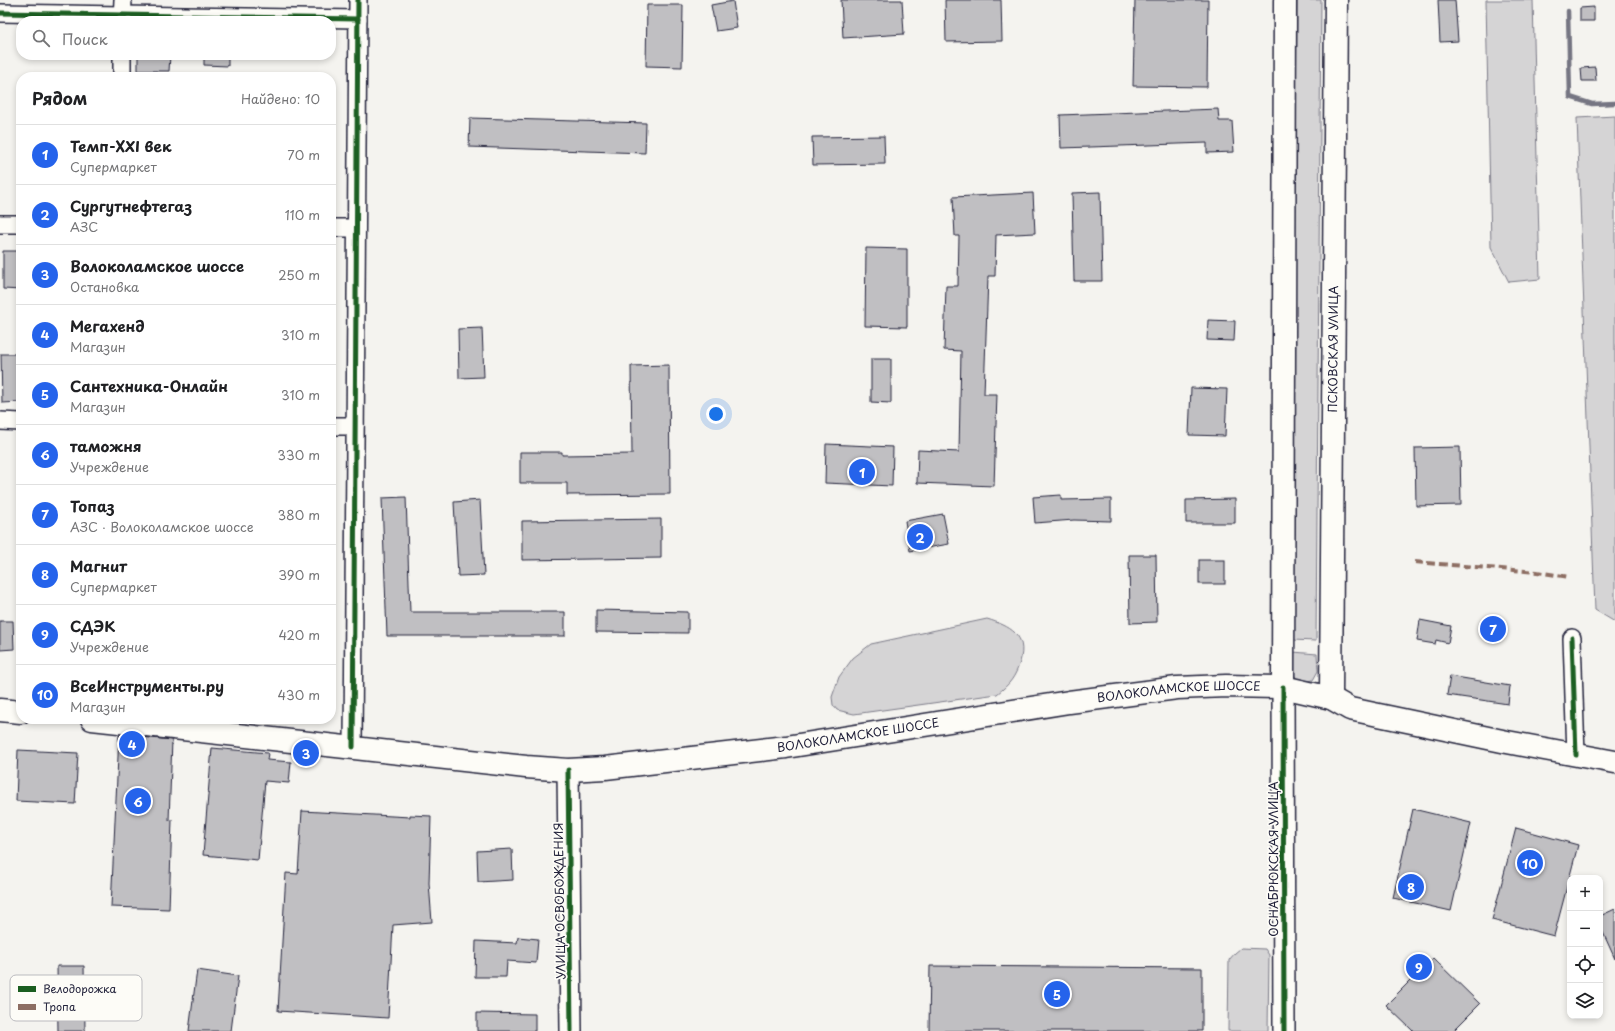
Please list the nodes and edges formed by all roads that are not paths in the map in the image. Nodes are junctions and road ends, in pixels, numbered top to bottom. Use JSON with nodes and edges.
{"nodes":[{"id":1,"x":358,"y":0,"type":"edge"},
{"id":2,"x":1285,"y":0,"type":"edge"},
{"id":3,"x":1336,"y":0,"type":"edge"},
{"id":4,"x":122,"y":12,"type":"edge"},
{"id":5,"x":0,"y":13,"type":"edge"},
{"id":6,"x":257,"y":16,"type":"edge"},
{"id":7,"x":336,"y":18,"type":"edge"},
{"id":8,"x":358,"y":19,"type":"junction"},
{"id":9,"x":122,"y":60,"type":"edge"},
{"id":10,"x":122,"y":72,"type":"edge"},
{"id":11,"x":0,"y":224,"type":"edge"},
{"id":12,"x":16,"y":224,"type":"edge"},
{"id":13,"x":336,"y":228,"type":"edge"},
{"id":14,"x":356,"y":228,"type":"junction"},
{"id":15,"x":0,"y":421,"type":"edge"},
{"id":16,"x":16,"y":422,"type":"edge"},
{"id":17,"x":336,"y":426,"type":"edge"},
{"id":18,"x":355,"y":426,"type":"junction"},
{"id":19,"x":1572,"y":638,"type":"dead end"},
{"id":20,"x":1284,"y":687,"type":"junction"},
{"id":21,"x":1332,"y":698,"type":"junction"},
{"id":22,"x":0,"y":710,"type":"edge"},
{"id":23,"x":16,"y":712,"type":"edge"},
{"id":24,"x":156,"y":724,"type":"edge"},
{"id":25,"x":352,"y":747,"type":"junction"},
{"id":26,"x":1576,"y":755,"type":"junction"},
{"id":27,"x":1615,"y":762,"type":"edge"},
{"id":28,"x":568,"y":770,"type":"junction"},
{"id":29,"x":571,"y":1031,"type":"edge"},
{"id":30,"x":1284,"y":1031,"type":"edge"}],
"edges":[{"from":1,"to":8,"type":"street"},
{"from":2,"to":20,"type":"main road"},
{"from":3,"to":21,"type":"main road","name":"ПСКОВСКАЯ УЛИЦА"},
{"from":4,"to":5,"type":"street"},
{"from":4,"to":6,"type":"street"},
{"from":7,"to":8,"type":"street"},
{"from":8,"to":14,"type":"street"},
{"from":9,"to":10,"type":"street"},
{"from":11,"to":12,"type":"street"},
{"from":13,"to":14,"type":"street"},
{"from":14,"to":18,"type":"street"},
{"from":15,"to":16,"type":"street"},
{"from":17,"to":18,"type":"street"},
{"from":18,"to":25,"type":"street"},
{"from":19,"to":26,"type":"street"},
{"from":20,"to":21,"type":"main road","name":"ВОЛОКОЛАМСКОЕ ШОССЕ"},
{"from":20,"to":28,"type":"main road","name":"ВОЛОКОЛАМСКОЕ ШОССЕ"},
{"from":20,"to":30,"type":"street","name":"ОСНАБРЮКСКАЯ УЛИЦА"},
{"from":21,"to":26,"type":"main road","name":"ВОЛОКОЛАМСКОЕ ШОССЕ"},
{"from":22,"to":23,"type":"main road"},
{"from":24,"to":25,"type":"main road","name":"ВОЛОКОЛАМСКОЕ ШОССЕ"},
{"from":25,"to":28,"type":"main road","name":"ВОЛОКОЛАМСКОЕ ШОССЕ"},
{"from":26,"to":27,"type":"main road","name":"ВОЛОКОЛАМСКОЕ ШОССЕ"},
{"from":28,"to":29,"type":"street","name":"УЛИЦА ОСВОБОЖДЕНИЯ"}]}
